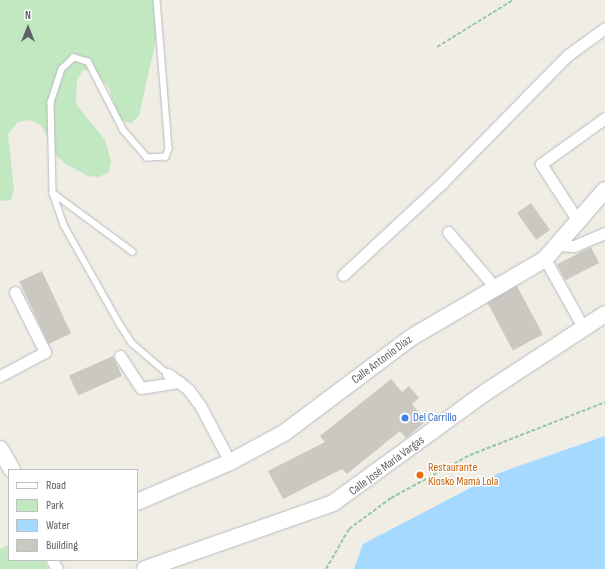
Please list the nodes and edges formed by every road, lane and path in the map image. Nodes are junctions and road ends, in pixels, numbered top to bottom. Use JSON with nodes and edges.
{"nodes":[{"id":1,"x":157,"y":0,"type":"edge"},
{"id":2,"x":513,"y":0,"type":"edge"},
{"id":3,"x":605,"y":28,"type":"edge"},
{"id":4,"x":437,"y":47,"type":"dead end"},
{"id":5,"x":605,"y":118,"type":"edge"},
{"id":6,"x":605,"y":190,"type":"edge"},
{"id":7,"x":53,"y":193,"type":"junction"},
{"id":8,"x":578,"y":221,"type":"junction"},
{"id":9,"x":448,"y":232,"type":"dead end"},
{"id":10,"x":605,"y":233,"type":"edge"},
{"id":11,"x":559,"y":245,"type":"junction"},
{"id":12,"x":133,"y":252,"type":"dead end"},
{"id":13,"x":545,"y":259,"type":"junction"},
{"id":14,"x":344,"y":275,"type":"dead end"},
{"id":15,"x":494,"y":286,"type":"junction"},
{"id":16,"x":15,"y":292,"type":"dead end"},
{"id":17,"x":605,"y":314,"type":"edge"},
{"id":18,"x":583,"y":327,"type":"junction"},
{"id":19,"x":120,"y":356,"type":"dead end"},
{"id":20,"x":168,"y":374,"type":"joint"},
{"id":21,"x":0,"y":376,"type":"edge"},
{"id":22,"x":180,"y":382,"type":"junction"},
{"id":23,"x":605,"y":402,"type":"edge"},
{"id":24,"x":1,"y":446,"type":"edge"},
{"id":25,"x":230,"y":462,"type":"junction"},
{"id":26,"x":12,"y":469,"type":"edge"},
{"id":27,"x":138,"y":502,"type":"edge"},
{"id":28,"x":145,"y":569,"type":"edge"},
{"id":29,"x":326,"y":569,"type":"edge"}],
"edges":[{"from":1,"to":7,"type":"lane"},
{"from":2,"to":4,"type":"path"},
{"from":3,"to":14,"type":"street"},
{"from":5,"to":8,"type":"street"},
{"from":6,"to":8,"type":"street","name":"Calle Antonio Díaz"},
{"from":7,"to":12,"type":"lane"},
{"from":7,"to":20,"type":"lane"},
{"from":8,"to":11,"type":"street","name":"Calle Antonio Díaz"},
{"from":9,"to":15,"type":"street"},
{"from":10,"to":11,"type":"street"},
{"from":11,"to":13,"type":"street","name":"Calle Antonio Díaz"},
{"from":13,"to":15,"type":"street","name":"Calle Antonio Díaz"},
{"from":13,"to":18,"type":"street"},
{"from":15,"to":25,"type":"street","name":"Calle Antonio Díaz"},
{"from":16,"to":21,"type":"street"},
{"from":17,"to":18,"type":"street","name":"Calle José María Vargas"},
{"from":18,"to":28,"type":"street","name":"Calle José María Vargas"},
{"from":19,"to":22,"type":"street"},
{"from":20,"to":22,"type":"street"},
{"from":22,"to":25,"type":"street"},
{"from":23,"to":29,"type":"path"},
{"from":24,"to":26,"type":"street"},
{"from":25,"to":27,"type":"street","name":"Calle Antonio Díaz"}]}
